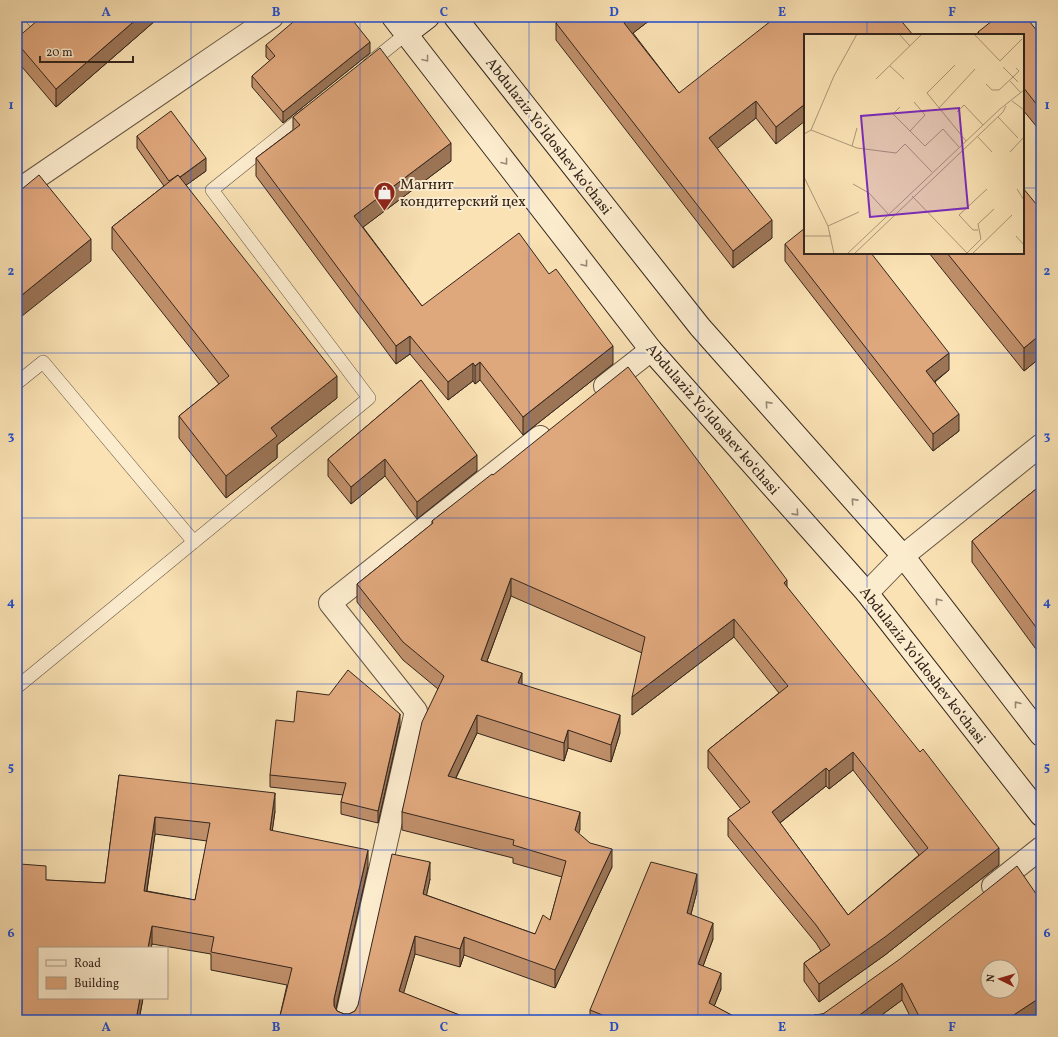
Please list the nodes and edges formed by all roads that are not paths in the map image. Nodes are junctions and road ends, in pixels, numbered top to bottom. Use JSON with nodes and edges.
{"nodes":[{"id":1,"x":31,"y":17,"type":"edge"},
{"id":2,"x":272,"y":17,"type":"edge"},
{"id":3,"x":393,"y":17,"type":"edge"},
{"id":4,"x":428,"y":17,"type":"edge"},
{"id":5,"x":455,"y":17,"type":"edge"},
{"id":6,"x":44,"y":32,"type":"edge"},
{"id":7,"x":406,"y":34,"type":"junction"},
{"id":8,"x":359,"y":72,"type":"edge"},
{"id":9,"x":316,"y":106,"type":"edge"},
{"id":10,"x":17,"y":191,"type":"edge"},
{"id":11,"x":651,"y":350,"type":"junction"},
{"id":12,"x":17,"y":383,"type":"edge"},
{"id":13,"x":589,"y":398,"type":"edge"},
{"id":14,"x":558,"y":423,"type":"edge"},
{"id":15,"x":1041,"y":445,"type":"edge"},
{"id":16,"x":194,"y":542,"type":"junction"},
{"id":17,"x":903,"y":556,"type":"junction"},
{"id":18,"x":867,"y":593,"type":"junction"},
{"id":19,"x":17,"y":687,"type":"edge"},
{"id":20,"x":1041,"y":735,"type":"edge"},
{"id":21,"x":1041,"y":815,"type":"edge"},
{"id":22,"x":1041,"y":848,"type":"edge"},
{"id":23,"x":979,"y":897,"type":"edge"},
{"id":24,"x":346,"y":1020,"type":"edge"}],
"edges":[{"from":1,"to":6,"type":"lane"},
{"from":2,"to":10,"type":"main road"},
{"from":3,"to":7,"type":"main road","name":"Abdulaziz Yoʻldoshev koʻchasi"},
{"from":4,"to":7,"type":"main road"},
{"from":17,"to":5,"type":"main road","name":"Abdulaziz Yoʻldoshev koʻchasi","one_way":true},
{"from":7,"to":8,"type":"lane"},
{"from":7,"to":11,"type":"main road","name":"Abdulaziz Yoʻldoshev koʻchasi","one_way":true},
{"from":9,"to":16,"type":"lane"},
{"from":11,"to":13,"type":"main road"},
{"from":11,"to":18,"type":"main road","name":"Abdulaziz Yoʻldoshev koʻchasi","one_way":true},
{"from":12,"to":16,"type":"lane"},
{"from":14,"to":24,"type":"main road"},
{"from":15,"to":17,"type":"main road"},
{"from":16,"to":19,"type":"lane"},
{"from":17,"to":18,"type":"main road"},
{"from":20,"to":17,"type":"main road","name":"Abdulaziz Yoʻldoshev koʻchasi","one_way":true},
{"from":18,"to":21,"type":"main road","name":"Abdulaziz Yoʻldoshev koʻchasi"},
{"from":22,"to":23,"type":"main road"}]}
